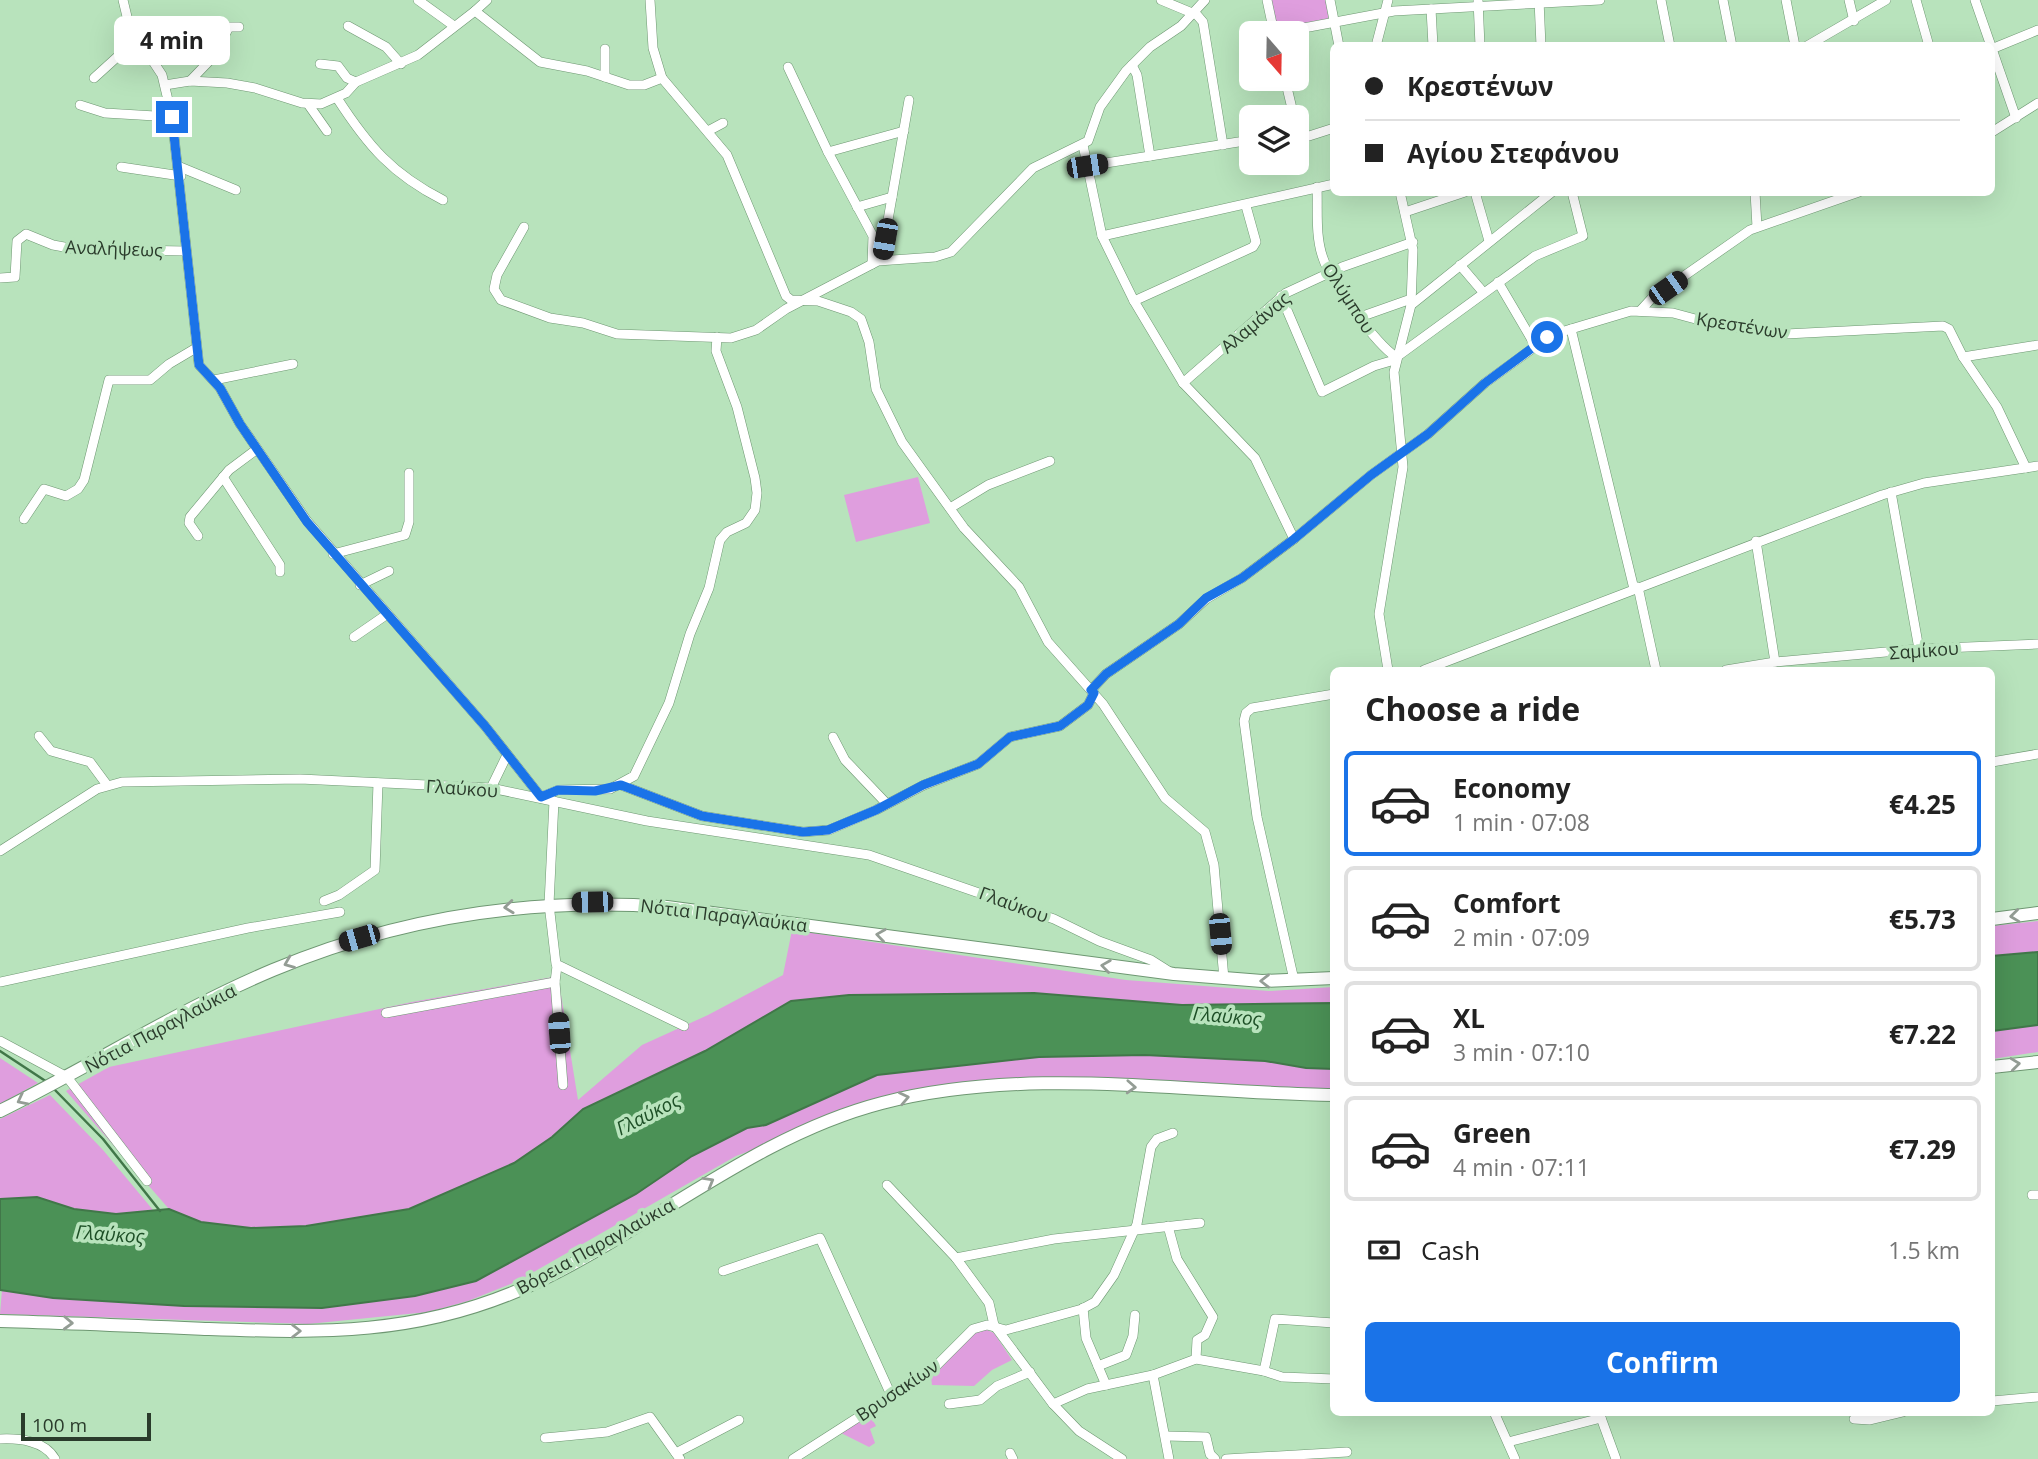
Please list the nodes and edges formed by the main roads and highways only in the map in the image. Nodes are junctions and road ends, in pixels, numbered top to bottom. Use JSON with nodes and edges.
{"nodes":[{"id":1,"x":2038,"y":913,"type":"edge"},
{"id":2,"x":1995,"y":919,"type":"edge"},
{"id":3,"x":1174,"y":974,"type":"joint"},
{"id":4,"x":1330,"y":978,"type":"edge"},
{"id":5,"x":2038,"y":1062,"type":"edge"},
{"id":6,"x":1995,"y":1067,"type":"edge"},
{"id":7,"x":1330,"y":1095,"type":"edge"},
{"id":8,"x":0,"y":1111,"type":"edge"},
{"id":9,"x":0,"y":1321,"type":"edge"}],
"edges":[{"from":1,"to":2,"type":"main road","one_way":true},
{"from":4,"to":3,"type":"main road","name":"Γλαύκου","one_way":true},
{"from":3,"to":8,"type":"main road","name":"Νότια Παραγλαύκια","one_way":true},
{"from":6,"to":5,"type":"main road","one_way":true},
{"from":9,"to":7,"type":"main road","name":"Βόρεια Παραγλαύκια","one_way":true}]}
